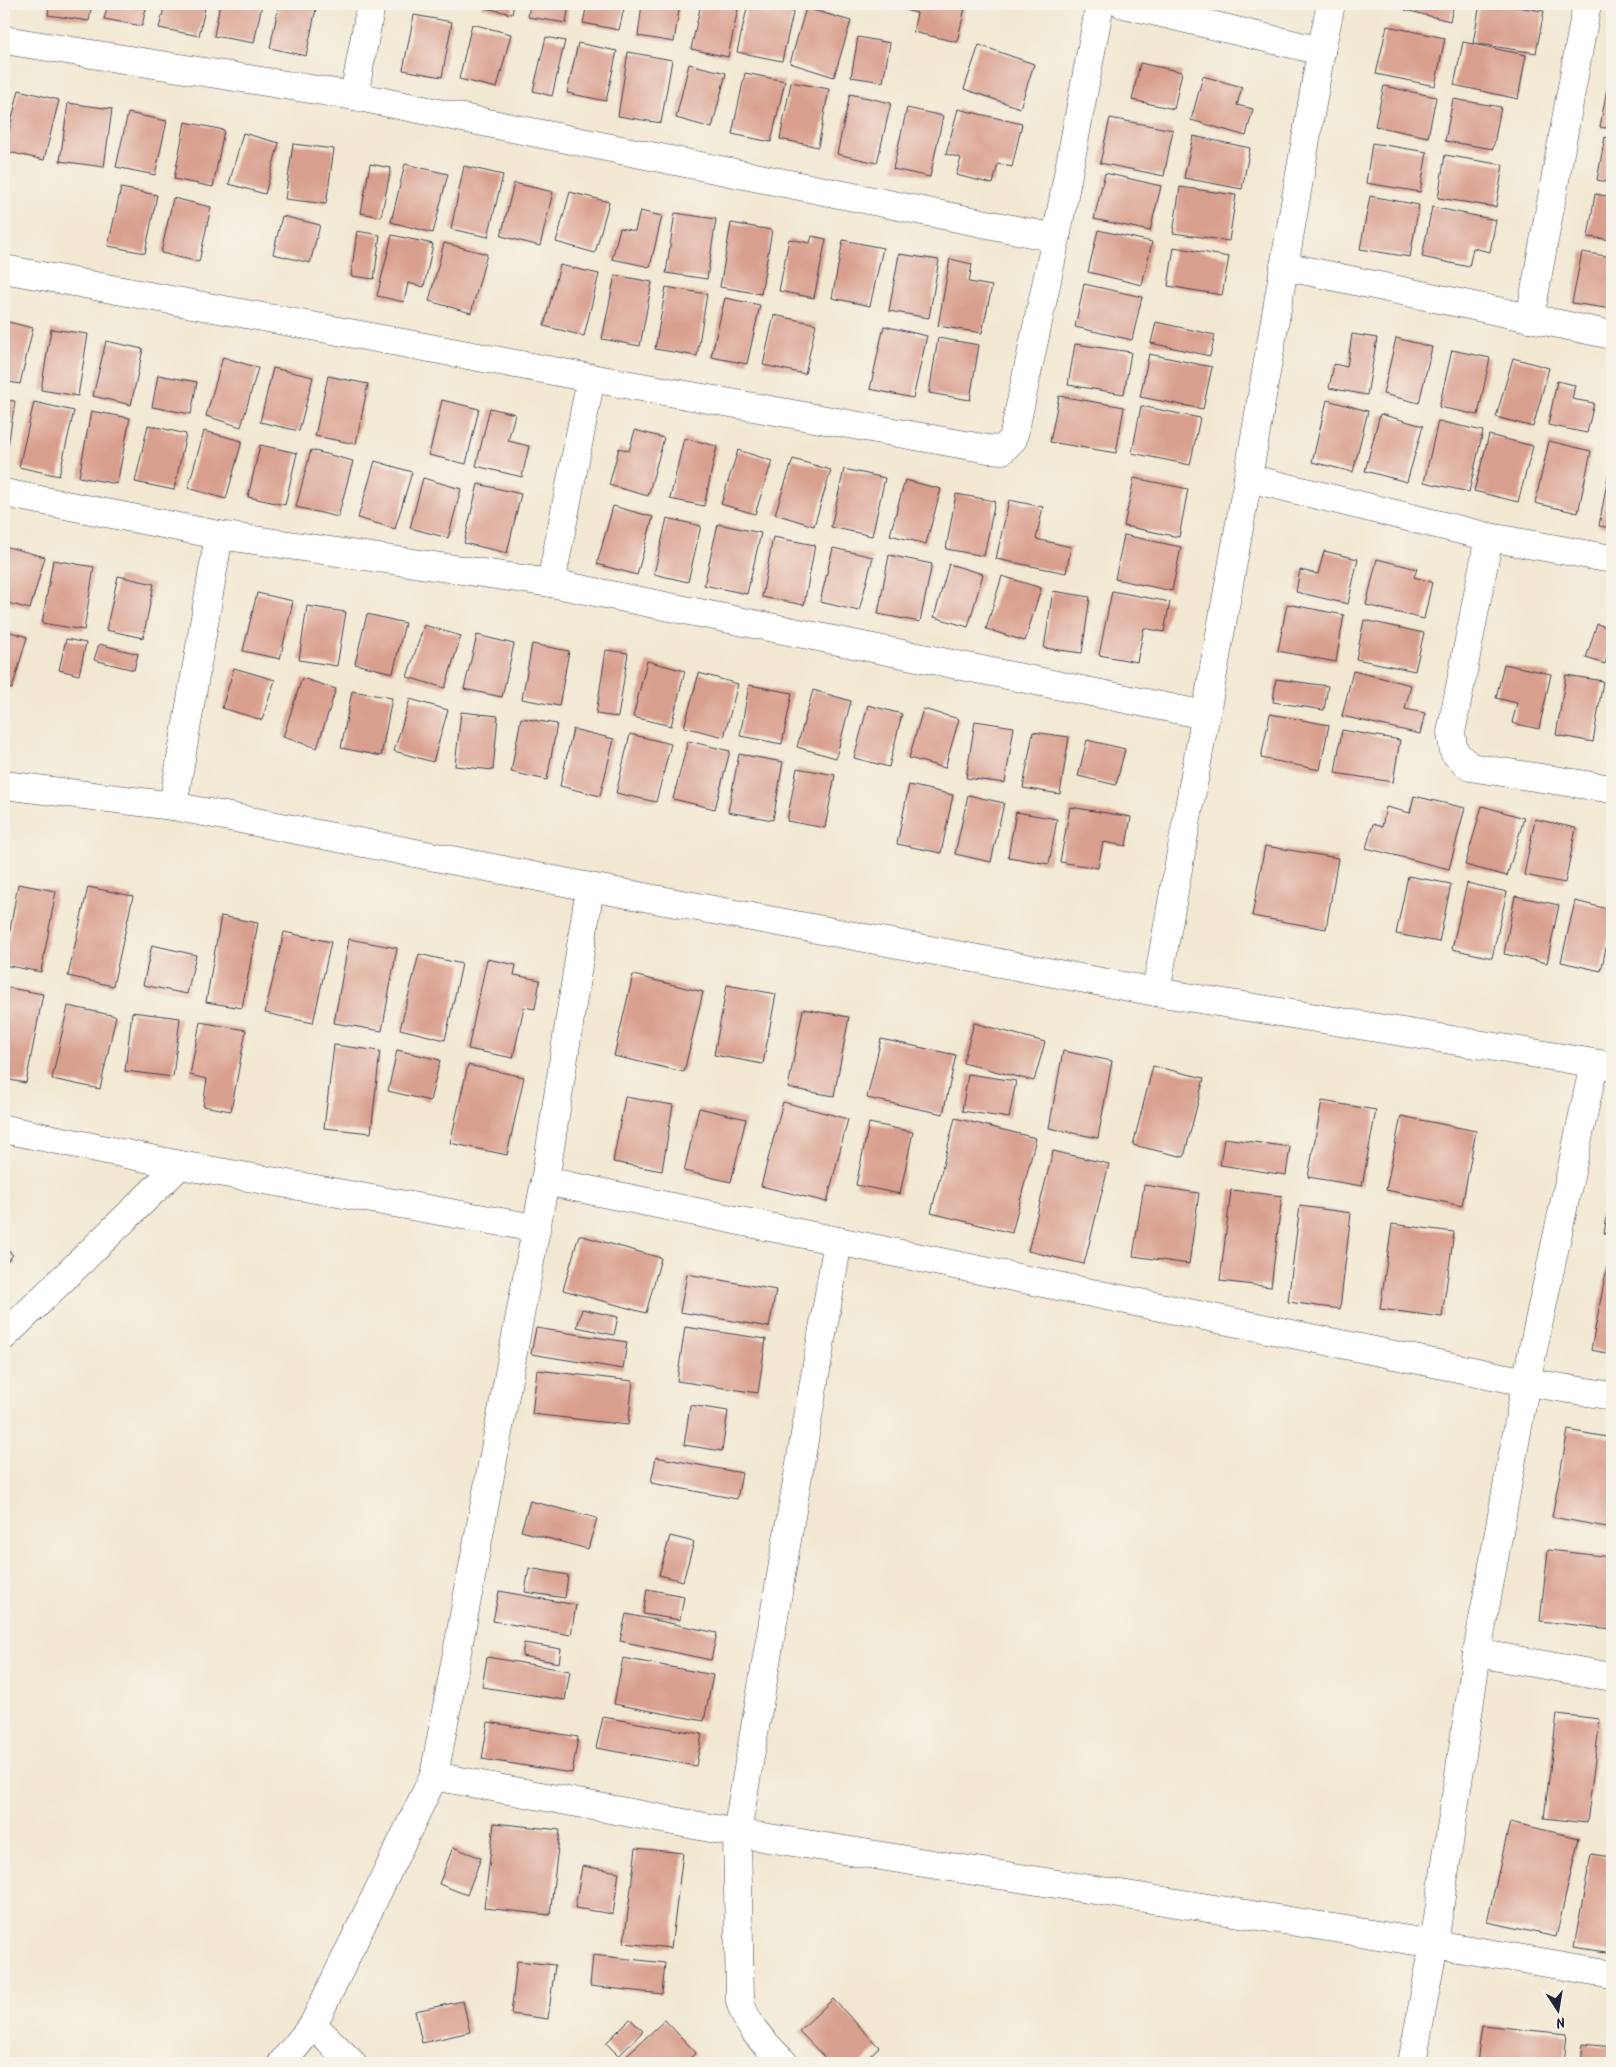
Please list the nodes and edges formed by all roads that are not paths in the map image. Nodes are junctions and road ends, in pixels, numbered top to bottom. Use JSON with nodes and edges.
{"nodes":[{"id":1,"x":370,"y":4,"type":"edge"},
{"id":2,"x":1100,"y":4,"type":"edge"},
{"id":3,"x":1123,"y":4,"type":"edge"},
{"id":4,"x":1331,"y":4,"type":"edge"},
{"id":5,"x":1587,"y":4,"type":"edge"},
{"id":6,"x":4,"y":40,"type":"edge"},
{"id":7,"x":1320,"y":51,"type":"junction"},
{"id":8,"x":354,"y":96,"type":"junction"},
{"id":9,"x":1056,"y":238,"type":"junction"},
{"id":10,"x":1284,"y":266,"type":"junction"},
{"id":11,"x":4,"y":269,"type":"edge"},
{"id":12,"x":1530,"y":318,"type":"junction"},
{"id":13,"x":1612,"y":334,"type":"edge"},
{"id":14,"x":591,"y":378,"type":"junction"},
{"id":15,"x":1248,"y":478,"type":"junction"},
{"id":16,"x":4,"y":493,"type":"edge"},
{"id":17,"x":219,"y":535,"type":"junction"},
{"id":18,"x":1489,"y":537,"type":"junction"},
{"id":19,"x":1612,"y":560,"type":"edge"},
{"id":20,"x":551,"y":583,"type":"junction"},
{"id":21,"x":1205,"y":715,"type":"junction"},
{"id":22,"x":4,"y":785,"type":"edge"},
{"id":23,"x":1612,"y":789,"type":"edge"},
{"id":24,"x":173,"y":806,"type":"junction"},
{"id":25,"x":590,"y":887,"type":"junction"},
{"id":26,"x":1156,"y":992,"type":"junction"},
{"id":27,"x":1603,"y":1065,"type":"edge"},
{"id":28,"x":4,"y":1129,"type":"edge"},
{"id":29,"x":180,"y":1165,"type":"junction"},
{"id":30,"x":546,"y":1181,"type":"junction"},
{"id":31,"x":535,"y":1228,"type":"junction"},
{"id":32,"x":838,"y":1241,"type":"junction"},
{"id":33,"x":4,"y":1336,"type":"edge"},
{"id":34,"x":1526,"y":1382,"type":"junction"},
{"id":35,"x":1612,"y":1396,"type":"edge"},
{"id":36,"x":1478,"y":1653,"type":"junction"},
{"id":37,"x":1612,"y":1677,"type":"edge"},
{"id":38,"x":434,"y":1776,"type":"junction"},
{"id":39,"x":737,"y":1833,"type":"junction"},
{"id":40,"x":1434,"y":1944,"type":"junction"},
{"id":41,"x":1612,"y":1974,"type":"edge"},
{"id":42,"x":313,"y":2024,"type":"junction"},
{"id":43,"x":282,"y":2063,"type":"edge"},
{"id":44,"x":352,"y":2063,"type":"edge"},
{"id":45,"x":784,"y":2063,"type":"edge"},
{"id":46,"x":1412,"y":2063,"type":"edge"}],
"edges":[{"from":1,"to":8,"type":"street"},
{"from":2,"to":9,"type":"street"},
{"from":3,"to":7,"type":"street"},
{"from":4,"to":7,"type":"street"},
{"from":5,"to":12,"type":"street"},
{"from":6,"to":8,"type":"street"},
{"from":7,"to":10,"type":"street"},
{"from":8,"to":9,"type":"street"},
{"from":9,"to":14,"type":"street"},
{"from":10,"to":12,"type":"street"},
{"from":10,"to":15,"type":"street"},
{"from":11,"to":14,"type":"street"},
{"from":12,"to":13,"type":"street"},
{"from":14,"to":20,"type":"street"},
{"from":15,"to":18,"type":"street"},
{"from":15,"to":21,"type":"street"},
{"from":16,"to":17,"type":"street"},
{"from":17,"to":20,"type":"street"},
{"from":17,"to":24,"type":"street"},
{"from":18,"to":19,"type":"street"},
{"from":18,"to":23,"type":"street"},
{"from":20,"to":21,"type":"street"},
{"from":21,"to":26,"type":"street"},
{"from":22,"to":24,"type":"street"},
{"from":24,"to":25,"type":"street"},
{"from":25,"to":26,"type":"street"},
{"from":25,"to":30,"type":"street"},
{"from":26,"to":27,"type":"street"},
{"from":27,"to":34,"type":"street"},
{"from":28,"to":29,"type":"street"},
{"from":29,"to":31,"type":"street"},
{"from":29,"to":33,"type":"street"},
{"from":30,"to":31,"type":"street"},
{"from":30,"to":32,"type":"street"},
{"from":31,"to":38,"type":"street"},
{"from":32,"to":34,"type":"street"},
{"from":32,"to":39,"type":"street"},
{"from":34,"to":35,"type":"street"},
{"from":34,"to":36,"type":"street"},
{"from":36,"to":37,"type":"street"},
{"from":36,"to":40,"type":"street"},
{"from":38,"to":39,"type":"street"},
{"from":38,"to":42,"type":"street"},
{"from":39,"to":40,"type":"street"},
{"from":39,"to":45,"type":"street"},
{"from":40,"to":41,"type":"street"},
{"from":40,"to":46,"type":"street"},
{"from":42,"to":43,"type":"street"},
{"from":42,"to":44,"type":"street"}]}
